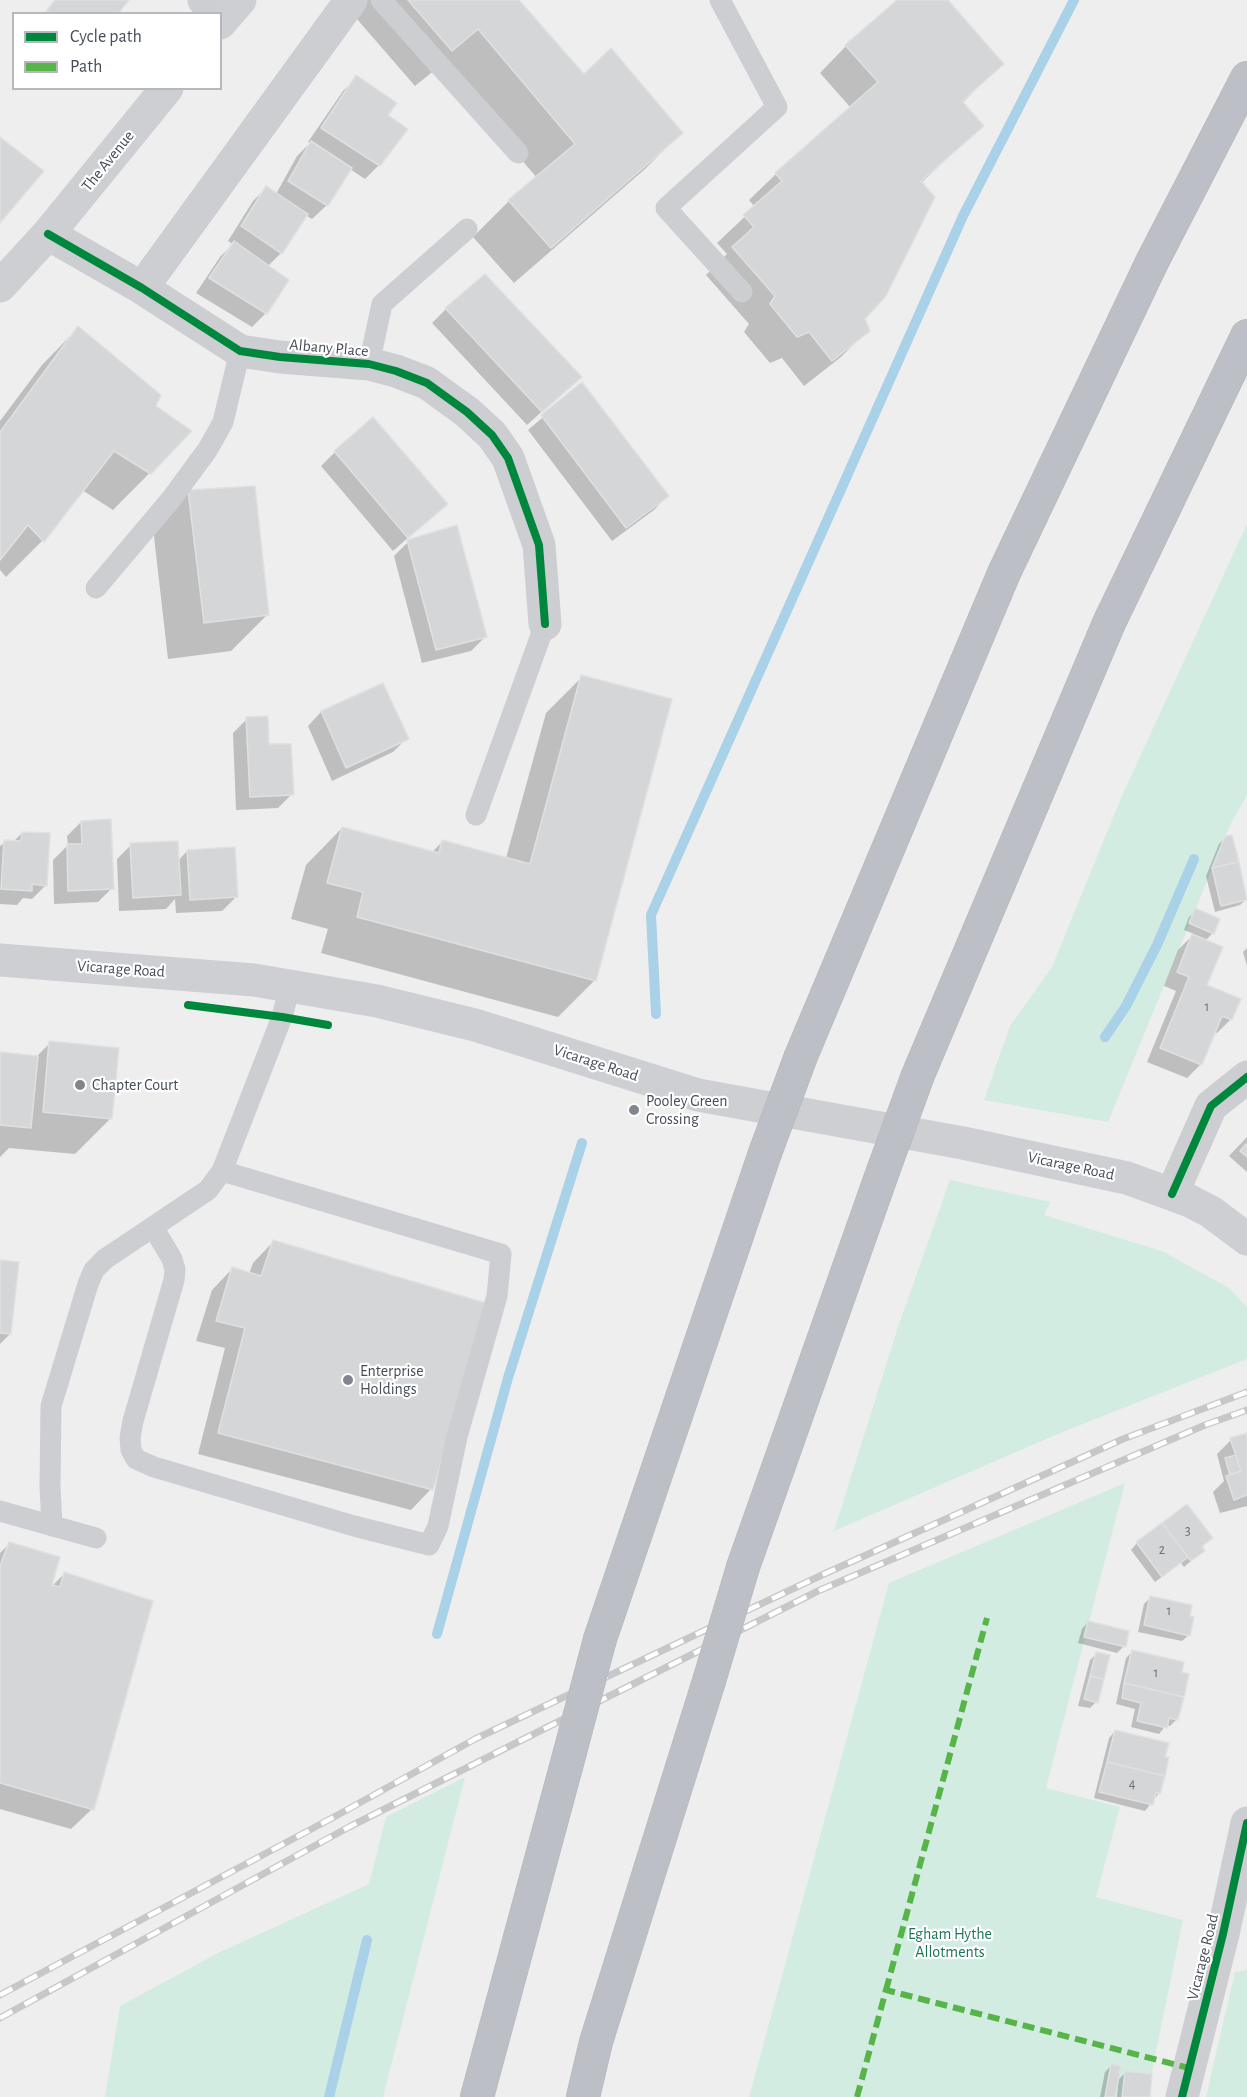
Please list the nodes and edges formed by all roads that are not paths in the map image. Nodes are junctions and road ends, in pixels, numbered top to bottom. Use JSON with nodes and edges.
{"nodes":[{"id":1,"x":351,"y":0,"type":"edge"},
{"id":2,"x":381,"y":0,"type":"edge"},
{"id":3,"x":720,"y":0,"type":"edge"},
{"id":4,"x":1247,"y":78,"type":"edge"},
{"id":5,"x":165,"y":90,"type":"edge"},
{"id":6,"x":518,"y":153,"type":"dead end"},
{"id":7,"x":467,"y":229,"type":"dead end"},
{"id":8,"x":48,"y":234,"type":"junction"},
{"id":9,"x":0,"y":286,"type":"edge"},
{"id":10,"x":142,"y":288,"type":"junction"},
{"id":11,"x":742,"y":292,"type":"dead end"},
{"id":12,"x":1247,"y":336,"type":"edge"},
{"id":13,"x":240,"y":351,"type":"junction"},
{"id":14,"x":369,"y":364,"type":"junction"},
{"id":15,"x":96,"y":588,"type":"dead end"},
{"id":16,"x":545,"y":624,"type":"joint"},
{"id":17,"x":476,"y":815,"type":"dead end"},
{"id":18,"x":0,"y":960,"type":"edge"},
{"id":19,"x":290,"y":986,"type":"junction"},
{"id":20,"x":1247,"y":1077,"type":"edge"},
{"id":21,"x":222,"y":1171,"type":"junction"},
{"id":22,"x":1172,"y":1194,"type":"junction"},
{"id":23,"x":153,"y":1227,"type":"junction"},
{"id":24,"x":1247,"y":1239,"type":"edge"},
{"id":25,"x":0,"y":1510,"type":"edge"},
{"id":26,"x":52,"y":1526,"type":"junction"},
{"id":27,"x":96,"y":1538,"type":"dead end"},
{"id":28,"x":1247,"y":1823,"type":"edge"},
{"id":29,"x":1235,"y":1938,"type":"edge"},
{"id":30,"x":477,"y":2097,"type":"edge"},
{"id":31,"x":583,"y":2097,"type":"edge"},
{"id":32,"x":1182,"y":2097,"type":"edge"}],
"edges":[{"from":1,"to":10,"type":"street"},
{"from":2,"to":6,"type":"lane"},
{"from":3,"to":11,"type":"lane"},
{"from":4,"to":30,"type":"highway","bridge":true},
{"from":5,"to":8,"type":"main road","name":"The Avenue"},
{"from":7,"to":14,"type":"lane"},
{"from":8,"to":9,"type":"main road","name":"The Avenue"},
{"from":8,"to":10,"type":"street","name":"Albany Place"},
{"from":10,"to":13,"type":"street","name":"Albany Place"},
{"from":12,"to":31,"type":"highway","bridge":true},
{"from":13,"to":14,"type":"street","name":"Albany Place"},
{"from":13,"to":15,"type":"lane"},
{"from":14,"to":16,"type":"street","name":"Albany Place"},
{"from":16,"to":17,"type":"lane"},
{"from":18,"to":19,"type":"main road","name":"Vicarage Road"},
{"from":19,"to":21,"type":"lane"},
{"from":19,"to":22,"type":"main road","name":"Vicarage Road"},
{"from":20,"to":22,"type":"street"},
{"from":21,"to":23,"type":"lane"},
{"from":21,"to":23,"type":"lane"},
{"from":22,"to":24,"type":"main road","name":"Vicarage Road"},
{"from":23,"to":26,"type":"lane"},
{"from":25,"to":26,"type":"lane"},
{"from":26,"to":27,"type":"lane"},
{"from":28,"to":29,"type":"street","name":"Vicarage Road"},
{"from":29,"to":32,"type":"street","name":"Vicarage Road"}]}
